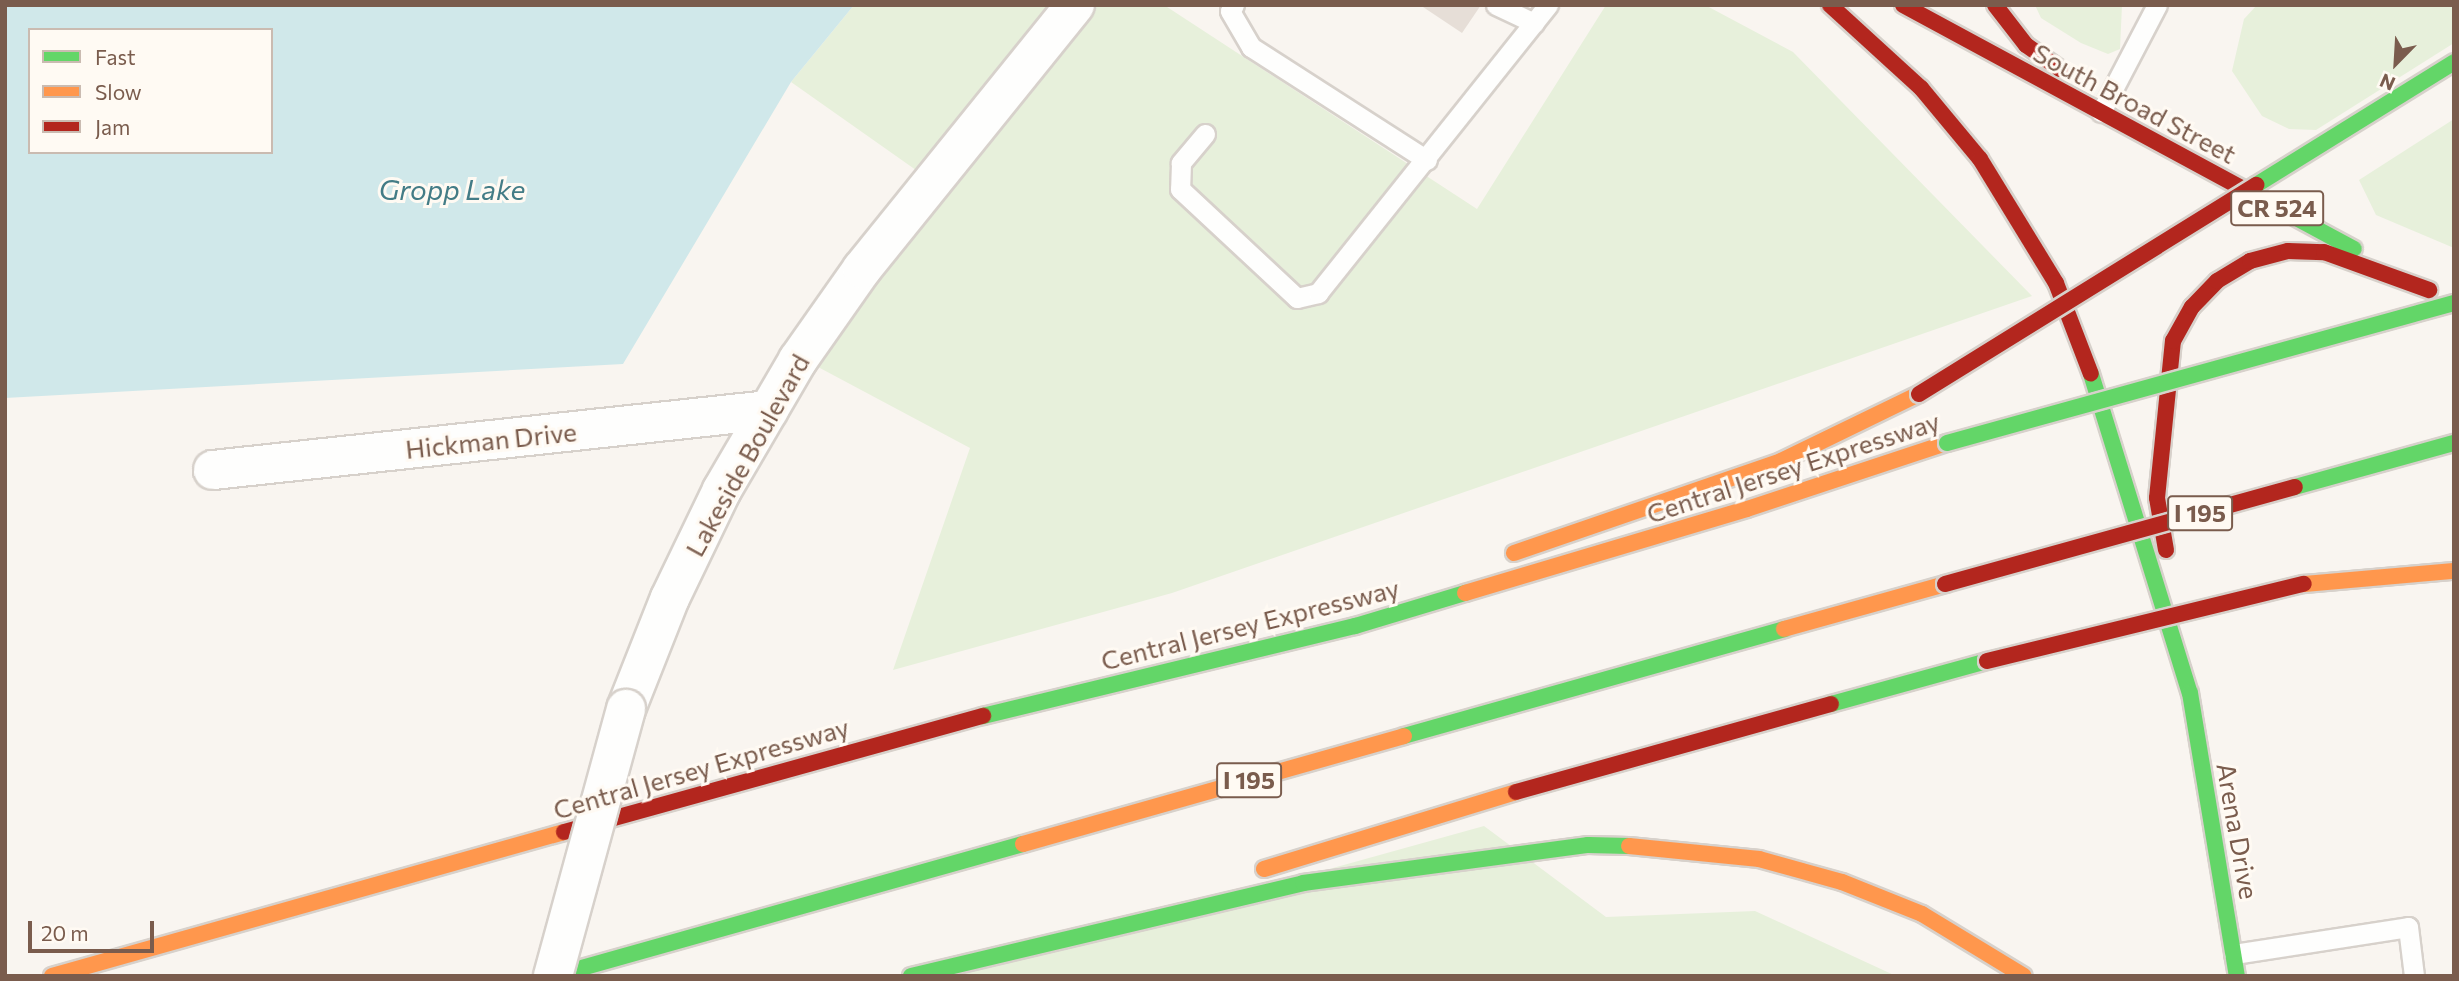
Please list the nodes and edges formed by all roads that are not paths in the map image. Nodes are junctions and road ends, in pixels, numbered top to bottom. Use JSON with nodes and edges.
{"nodes":[{"id":1,"x":1075,"y":5,"type":"edge"},
{"id":2,"x":1496,"y":5,"type":"edge"},
{"id":3,"x":1548,"y":5,"type":"edge"},
{"id":4,"x":1830,"y":5,"type":"edge"},
{"id":5,"x":1903,"y":5,"type":"edge"},
{"id":6,"x":1995,"y":5,"type":"edge"},
{"id":7,"x":2157,"y":5,"type":"edge"},
{"id":8,"x":1232,"y":8,"type":"edge"},
{"id":9,"x":1534,"y":23,"type":"junction"},
{"id":10,"x":2454,"y":62,"type":"edge"},
{"id":11,"x":2101,"y":112,"type":"junction"},
{"id":12,"x":1205,"y":135,"type":"dead end"},
{"id":13,"x":1427,"y":160,"type":"junction"},
{"id":14,"x":2429,"y":290,"type":"junction"},
{"id":15,"x":2454,"y":303,"type":"edge"},
{"id":16,"x":769,"y":410,"type":"junction"},
{"id":17,"x":2454,"y":443,"type":"edge"},
{"id":18,"x":213,"y":470,"type":"dead end"},
{"id":19,"x":1491,"y":561,"type":"dead end"},
{"id":20,"x":2454,"y":570,"type":"edge"},
{"id":21,"x":1427,"y":585,"type":"dead end"},
{"id":22,"x":1355,"y":626,"type":"junction"},
{"id":23,"x":2190,"y":693,"type":"junction"},
{"id":24,"x":1241,"y":877,"type":"dead end"},
{"id":25,"x":1202,"y":889,"type":"dead end"},
{"id":26,"x":2234,"y":954,"type":"junction"},
{"id":27,"x":951,"y":966,"type":"junction"},
{"id":28,"x":52,"y":976,"type":"edge"},
{"id":29,"x":553,"y":976,"type":"edge"},
{"id":30,"x":911,"y":976,"type":"edge"},
{"id":31,"x":2024,"y":976,"type":"edge"},
{"id":32,"x":2237,"y":976,"type":"edge"},
{"id":33,"x":2414,"y":976,"type":"edge"}],
"edges":[{"from":1,"to":16,"type":"street","name":"Lakeside Boulevard"},
{"from":2,"to":9,"type":"lane"},
{"from":3,"to":9,"type":"lane"},
{"from":4,"to":23,"type":"main road"},
{"from":5,"to":11,"type":"main road","name":"South Broad Street","number":"CR 524"},
{"from":6,"to":11,"type":"main road"},
{"from":7,"to":11,"type":"lane"},
{"from":8,"to":13,"type":"lane"},
{"from":9,"to":13,"type":"lane"},
{"from":10,"to":19,"type":"main road","bridge":true},
{"from":11,"to":14,"type":"main road","name":"South Broad Street","number":"CR 524"},
{"from":12,"to":13,"type":"lane"},
{"from":14,"to":15,"type":"main road","name":"South Broad Street","number":"CR 524"},
{"from":14,"to":23,"type":"main road"},
{"from":15,"to":22,"type":"main road","name":"Central Jersey Expressway","bridge":true},
{"from":16,"to":18,"type":"street","name":"Hickman Drive"},
{"from":16,"to":29,"type":"street","name":"Lakeside Boulevard","bridge":true},
{"from":17,"to":29,"type":"main road","number":"I 195","bridge":true},
{"from":20,"to":24,"type":"main road","bridge":true},
{"from":21,"to":22,"type":"main road"},
{"from":22,"to":28,"type":"main road","name":"Central Jersey Expressway"},
{"from":23,"to":26,"type":"main road","name":"Arena Drive"},
{"from":25,"to":27,"type":"main road"},
{"from":26,"to":32,"type":"main road","name":"Arena Drive"},
{"from":26,"to":33,"type":"lane"},
{"from":27,"to":30,"type":"main road"},
{"from":27,"to":31,"type":"main road"}]}
